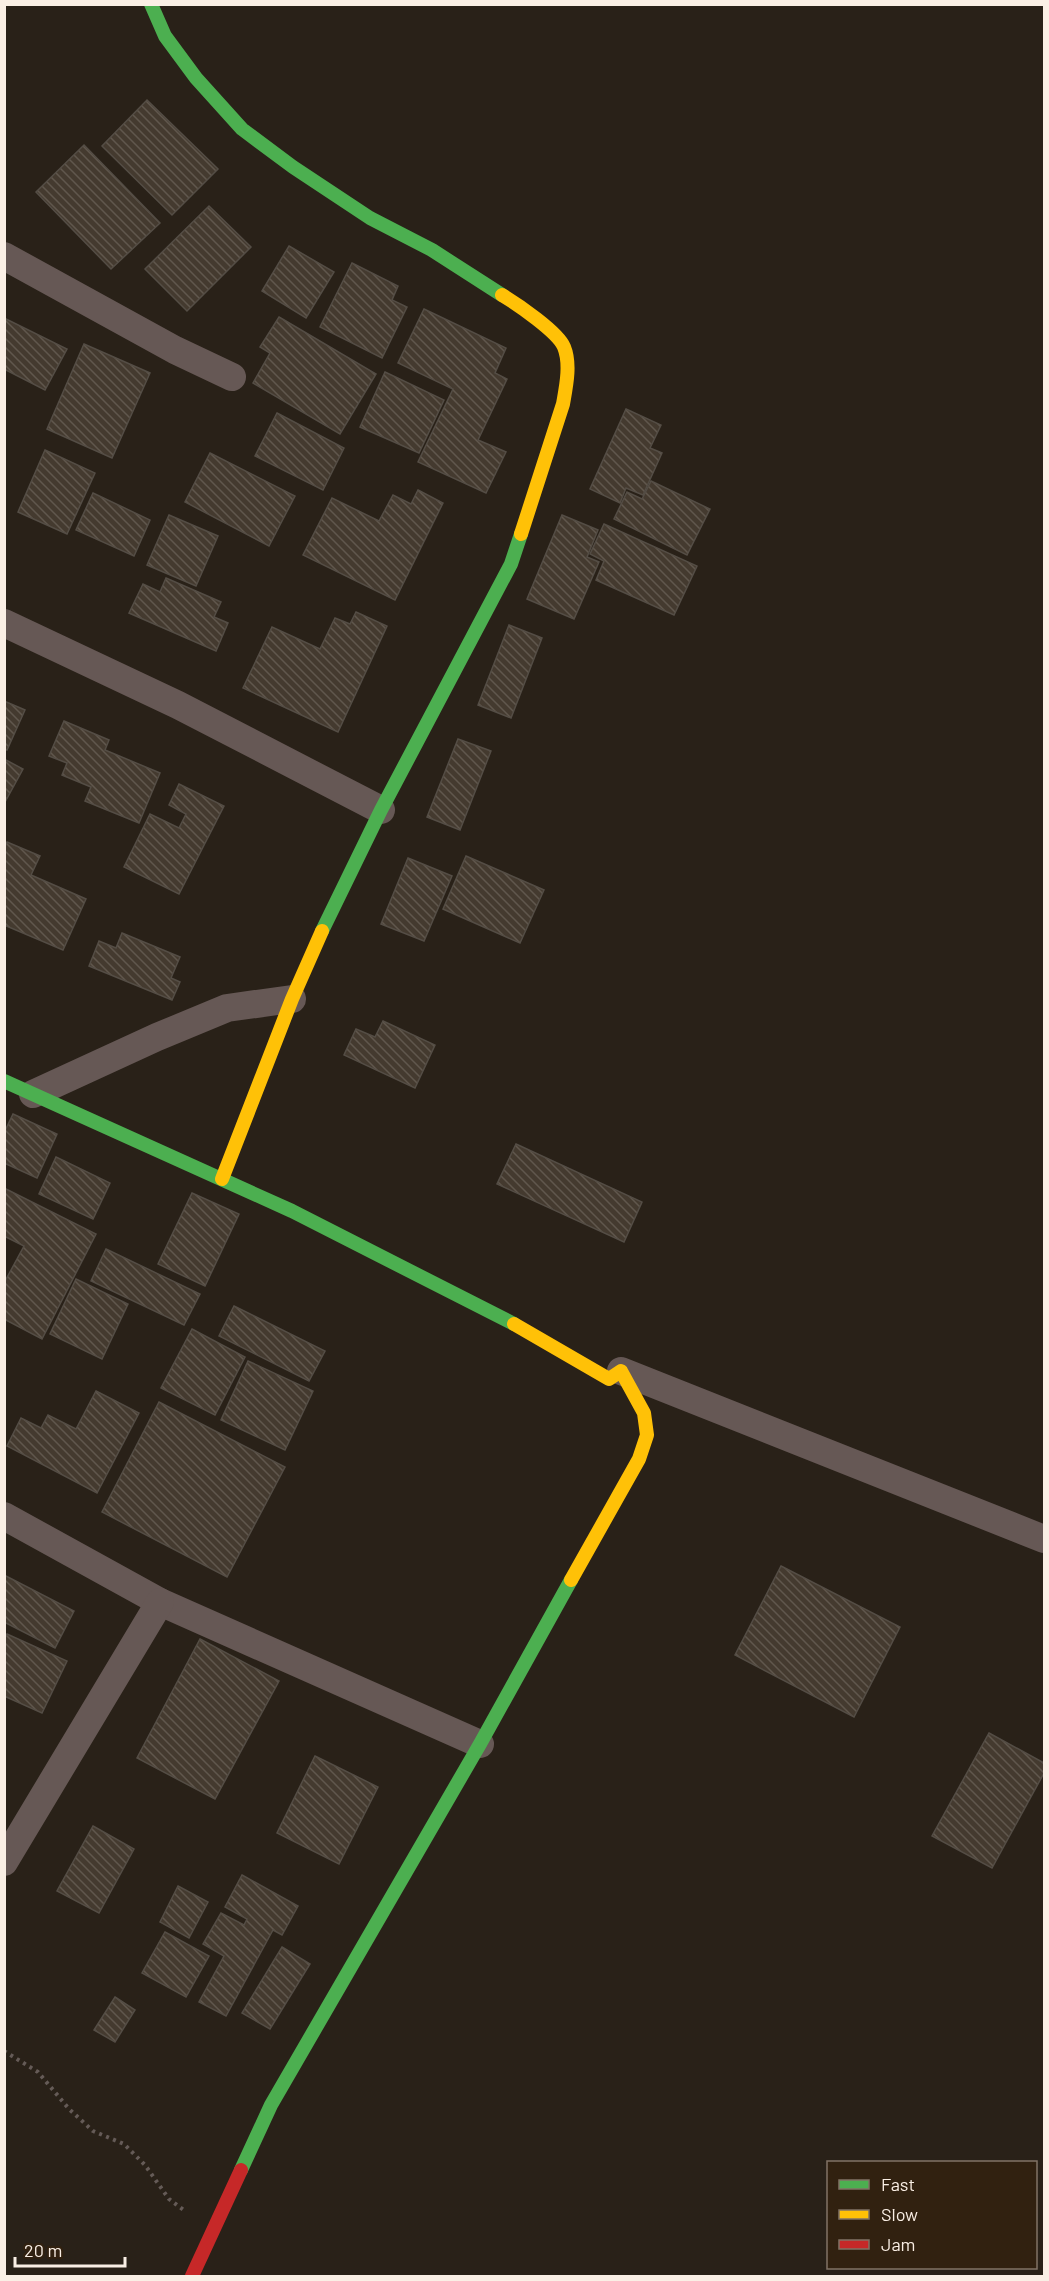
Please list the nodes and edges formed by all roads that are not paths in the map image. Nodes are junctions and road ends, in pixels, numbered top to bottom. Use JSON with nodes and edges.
{"nodes":[{"id":1,"x":151,"y":4,"type":"edge"},
{"id":2,"x":4,"y":256,"type":"edge"},
{"id":3,"x":232,"y":376,"type":"dead end"},
{"id":4,"x":4,"y":623,"type":"edge"},
{"id":5,"x":381,"y":810,"type":"junction"},
{"id":6,"x":292,"y":999,"type":"junction"},
{"id":7,"x":4,"y":1081,"type":"edge"},
{"id":8,"x":33,"y":1094,"type":"junction"},
{"id":9,"x":222,"y":1179,"type":"junction"},
{"id":10,"x":621,"y":1371,"type":"junction"},
{"id":11,"x":4,"y":1516,"type":"edge"},
{"id":12,"x":1044,"y":1539,"type":"edge"},
{"id":13,"x":160,"y":1602,"type":"junction"},
{"id":14,"x":480,"y":1744,"type":"junction"},
{"id":15,"x":4,"y":1862,"type":"edge"},
{"id":16,"x":192,"y":2277,"type":"edge"}],
"edges":[{"from":1,"to":5,"type":"street"},
{"from":2,"to":3,"type":"street"},
{"from":4,"to":5,"type":"street"},
{"from":5,"to":6,"type":"street"},
{"from":6,"to":8,"type":"street"},
{"from":6,"to":9,"type":"street"},
{"from":7,"to":8,"type":"street"},
{"from":8,"to":9,"type":"street"},
{"from":9,"to":10,"type":"street"},
{"from":10,"to":12,"type":"street"},
{"from":10,"to":14,"type":"street"},
{"from":11,"to":13,"type":"street"},
{"from":13,"to":14,"type":"street"},
{"from":13,"to":15,"type":"street"},
{"from":14,"to":16,"type":"street"}]}
